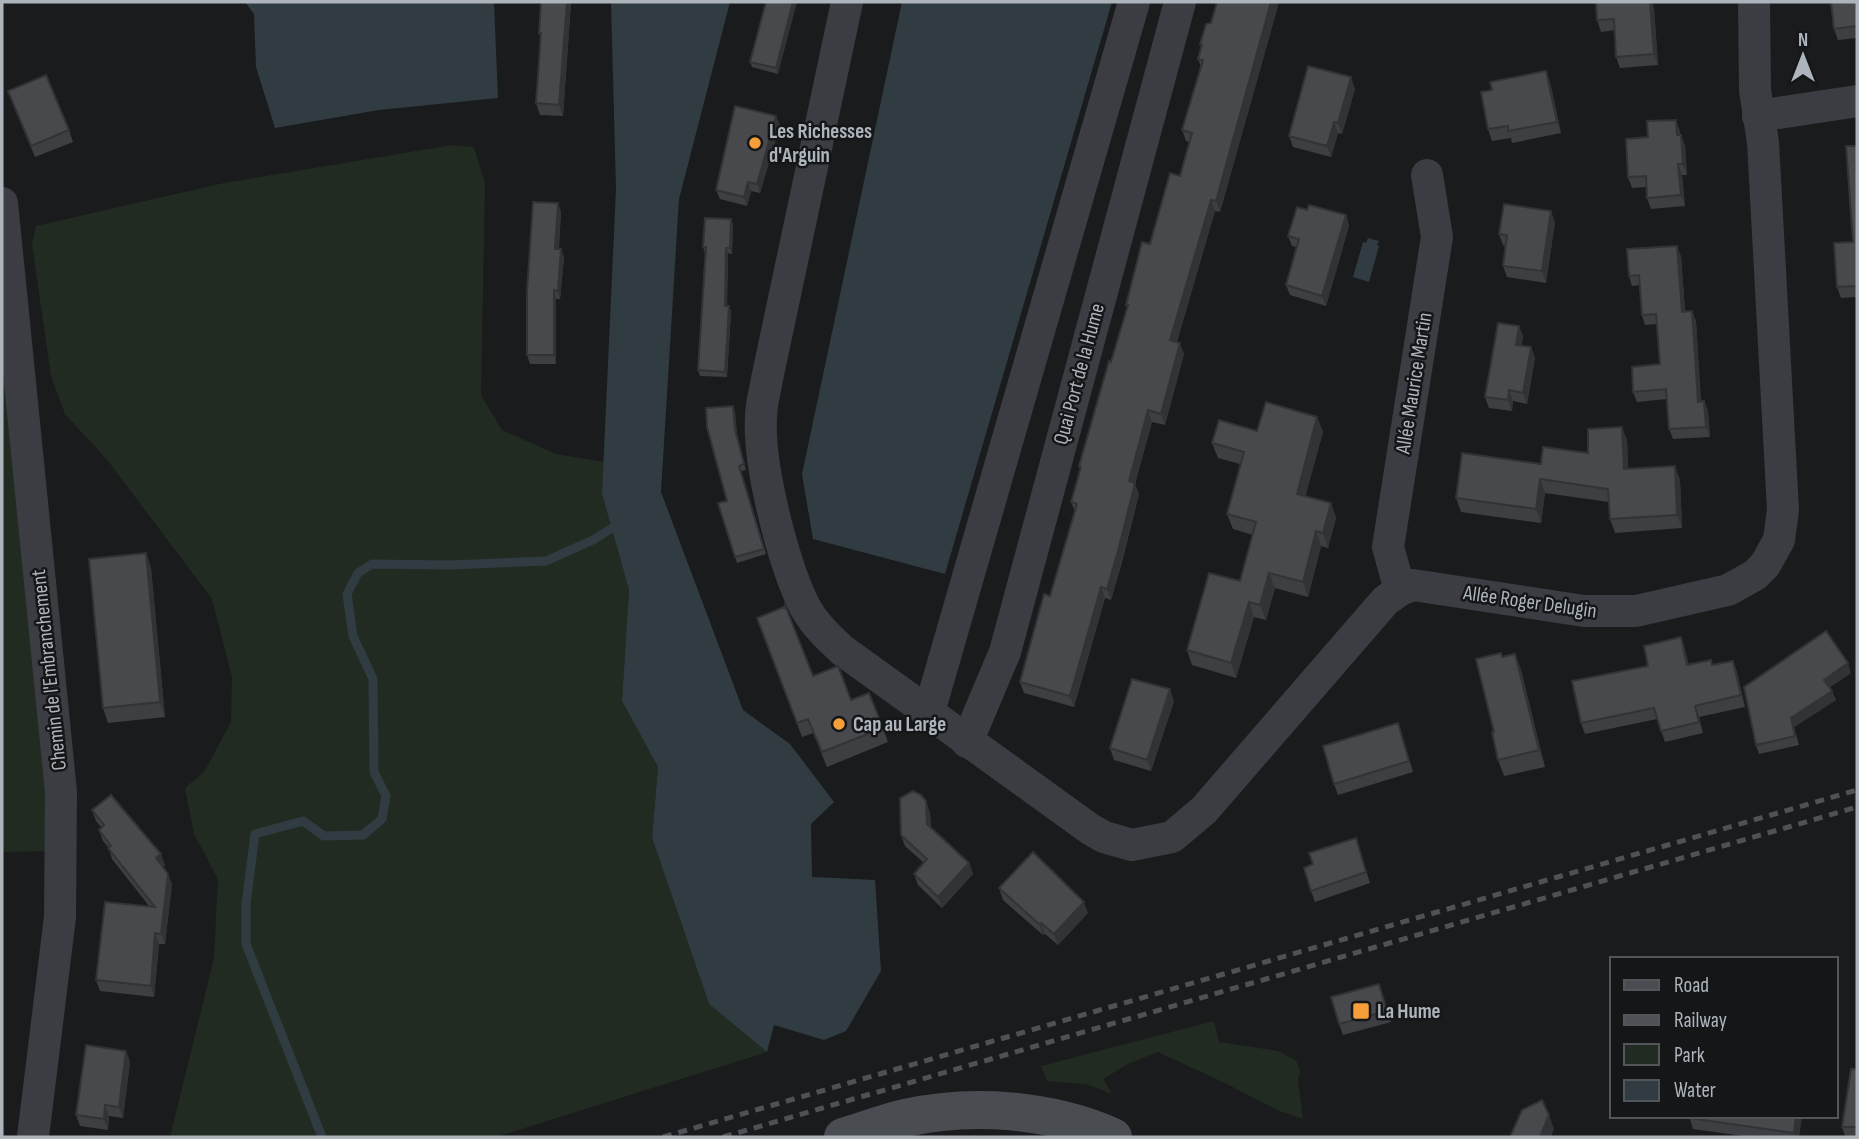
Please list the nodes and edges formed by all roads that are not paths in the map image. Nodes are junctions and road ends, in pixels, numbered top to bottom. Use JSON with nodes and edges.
{"nodes":[{"id":1,"x":847,"y":2,"type":"edge"},
{"id":2,"x":1134,"y":2,"type":"edge"},
{"id":3,"x":1180,"y":2,"type":"edge"},
{"id":4,"x":1754,"y":2,"type":"edge"},
{"id":5,"x":1857,"y":101,"type":"edge"},
{"id":6,"x":1758,"y":116,"type":"junction"},
{"id":7,"x":1427,"y":175,"type":"dead end"},
{"id":8,"x":2,"y":202,"type":"edge"},
{"id":9,"x":1400,"y":590,"type":"junction"},
{"id":10,"x":921,"y":707,"type":"junction"},
{"id":11,"x":967,"y":742,"type":"junction"},
{"id":12,"x":33,"y":1137,"type":"edge"},
{"id":13,"x":842,"y":1137,"type":"edge"},
{"id":14,"x":1113,"y":1137,"type":"edge"}],
"edges":[{"from":1,"to":10,"type":"street"},
{"from":2,"to":10,"type":"street"},
{"from":3,"to":11,"type":"street","name":"Quai Port de la Hume"},
{"from":4,"to":6,"type":"street","name":"Allée Roger Delugin"},
{"from":5,"to":6,"type":"street"},
{"from":6,"to":9,"type":"street","name":"Allée Roger Delugin"},
{"from":7,"to":9,"type":"street","name":"Allée Maurice Martin"},
{"from":8,"to":12,"type":"street","name":"Chemin de l'Embranchement"},
{"from":9,"to":11,"type":"street"},
{"from":10,"to":11,"type":"street"},
{"from":13,"to":14,"type":"main road"}]}
